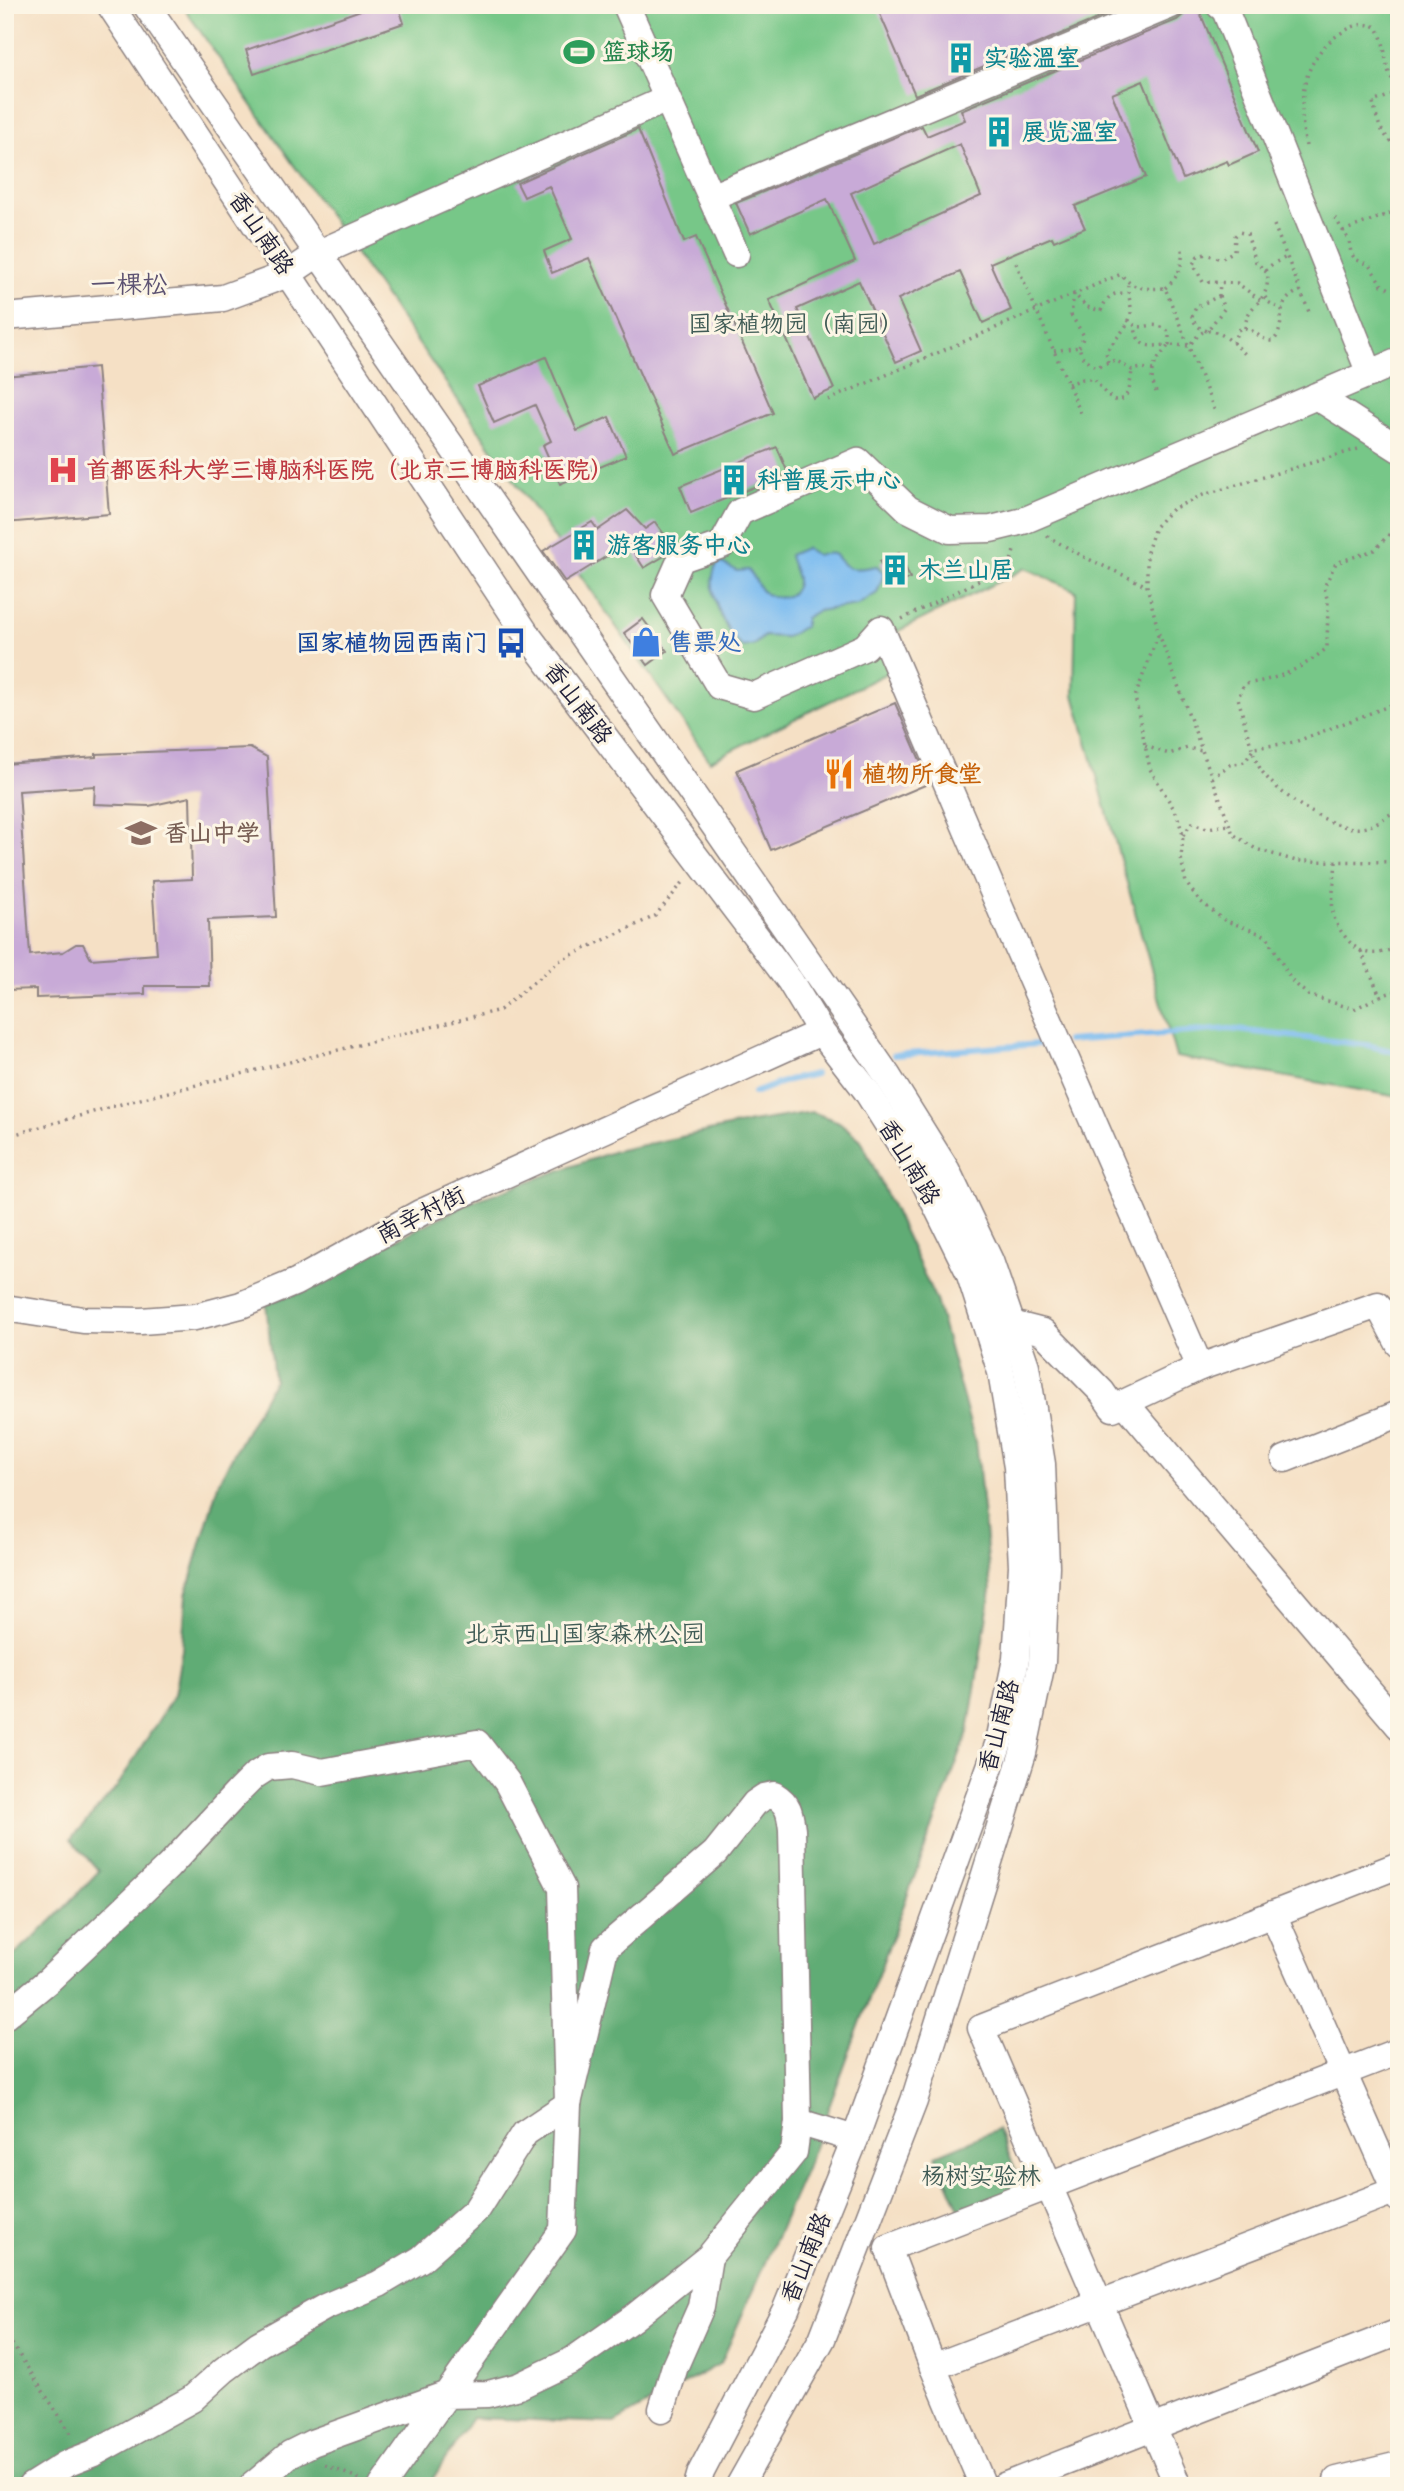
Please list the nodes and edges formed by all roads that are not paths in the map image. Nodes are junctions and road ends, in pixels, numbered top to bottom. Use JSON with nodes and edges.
{"nodes":[{"id":1,"x":110,"y":5,"type":"edge"},
{"id":2,"x":146,"y":5,"type":"edge"},
{"id":3,"x":626,"y":5,"type":"edge"},
{"id":4,"x":1171,"y":5,"type":"edge"},
{"id":5,"x":1219,"y":5,"type":"edge"},
{"id":6,"x":667,"y":99,"type":"junction"},
{"id":7,"x":711,"y":197,"type":"junction"},
{"id":8,"x":319,"y":253,"type":"junction"},
{"id":9,"x":736,"y":254,"type":"dead end"},
{"id":10,"x":288,"y":274,"type":"junction"},
{"id":11,"x":5,"y":317,"type":"edge"},
{"id":12,"x":1399,"y":361,"type":"edge"},
{"id":13,"x":1370,"y":374,"type":"junction"},
{"id":14,"x":1317,"y":396,"type":"junction"},
{"id":15,"x":1393,"y":446,"type":"edge"},
{"id":16,"x":821,"y":1032,"type":"junction"},
{"id":17,"x":5,"y":1308,"type":"edge"},
{"id":18,"x":1012,"y":1324,"type":"junction"},
{"id":19,"x":1399,"y":1344,"type":"edge"},
{"id":20,"x":1200,"y":1367,"type":"junction"},
{"id":21,"x":1125,"y":1403,"type":"junction"},
{"id":22,"x":1399,"y":1414,"type":"edge"},
{"id":23,"x":1285,"y":1460,"type":"dead end"},
{"id":24,"x":1399,"y":1726,"type":"edge"},
{"id":25,"x":1399,"y":1865,"type":"edge"},
{"id":26,"x":1273,"y":1914,"type":"junction"},
{"id":27,"x":5,"y":2016,"type":"edge"},
{"id":28,"x":1399,"y":2051,"type":"edge"},
{"id":29,"x":1343,"y":2073,"type":"junction"},
{"id":30,"x":568,"y":2104,"type":"junction"},
{"id":31,"x":798,"y":2122,"type":"junction"},
{"id":32,"x":855,"y":2139,"type":"junction"},
{"id":33,"x":1049,"y":2186,"type":"junction"},
{"id":34,"x":1398,"y":2193,"type":"edge"},
{"id":35,"x":709,"y":2257,"type":"junction"},
{"id":36,"x":1100,"y":2303,"type":"junction"},
{"id":37,"x":1399,"y":2332,"type":"edge"},
{"id":38,"x":933,"y":2367,"type":"junction"},
{"id":39,"x":445,"y":2395,"type":"junction"},
{"id":40,"x":662,"y":2409,"type":"dead end"},
{"id":41,"x":1153,"y":2428,"type":"junction"},
{"id":42,"x":1399,"y":2466,"type":"edge"},
{"id":43,"x":699,"y":2479,"type":"edge"},
{"id":44,"x":1337,"y":2480,"type":"dead end"},
{"id":45,"x":371,"y":2483,"type":"edge"},
{"id":46,"x":31,"y":2486,"type":"edge"},
{"id":47,"x":252,"y":2486,"type":"edge"},
{"id":48,"x":739,"y":2486,"type":"edge"},
{"id":49,"x":983,"y":2486,"type":"edge"},
{"id":50,"x":1004,"y":2486,"type":"edge"},
{"id":51,"x":1178,"y":2486,"type":"edge"}],
"edges":[{"from":1,"to":10,"type":"street","name":"香山南路"},
{"from":2,"to":8,"type":"street","name":"香山南路"},
{"from":3,"to":6,"type":"street"},
{"from":4,"to":7,"type":"street"},
{"from":5,"to":13,"type":"street"},
{"from":6,"to":7,"type":"street"},
{"from":6,"to":8,"type":"street"},
{"from":7,"to":9,"type":"street"},
{"from":8,"to":10,"type":"street"},
{"from":8,"to":18,"type":"street","name":"香山南路"},
{"from":10,"to":11,"type":"street"},
{"from":10,"to":16,"type":"street","name":"香山南路"},
{"from":12,"to":13,"type":"street"},
{"from":13,"to":14,"type":"street"},
{"from":14,"to":15,"type":"street"},
{"from":14,"to":20,"type":"street"},
{"from":16,"to":17,"type":"street","name":"南辛村街"},
{"from":16,"to":32,"type":"street","name":"香山南路"},
{"from":18,"to":21,"type":"street"},
{"from":18,"to":48,"type":"street","name":"香山南路"},
{"from":19,"to":20,"type":"street"},
{"from":20,"to":21,"type":"street"},
{"from":21,"to":24,"type":"street"},
{"from":22,"to":23,"type":"street"},
{"from":25,"to":26,"type":"street"},
{"from":26,"to":29,"type":"street"},
{"from":26,"to":33,"type":"street"},
{"from":27,"to":30,"type":"street"},
{"from":28,"to":29,"type":"street"},
{"from":29,"to":33,"type":"street"},
{"from":29,"to":34,"type":"street"},
{"from":30,"to":31,"type":"street"},
{"from":30,"to":39,"type":"street"},
{"from":30,"to":46,"type":"street"},
{"from":31,"to":32,"type":"street"},
{"from":31,"to":35,"type":"street"},
{"from":32,"to":43,"type":"street","name":"香山南路"},
{"from":33,"to":36,"type":"street"},
{"from":33,"to":38,"type":"street"},
{"from":34,"to":36,"type":"street"},
{"from":35,"to":39,"type":"street"},
{"from":35,"to":40,"type":"street"},
{"from":36,"to":38,"type":"street"},
{"from":36,"to":41,"type":"street"},
{"from":37,"to":41,"type":"street"},
{"from":38,"to":49,"type":"street"},
{"from":39,"to":45,"type":"street"},
{"from":39,"to":47,"type":"street"},
{"from":41,"to":50,"type":"street"},
{"from":41,"to":51,"type":"street"},
{"from":42,"to":44,"type":"street"},
{"from":43,"to":48,"type":"street"}]}
